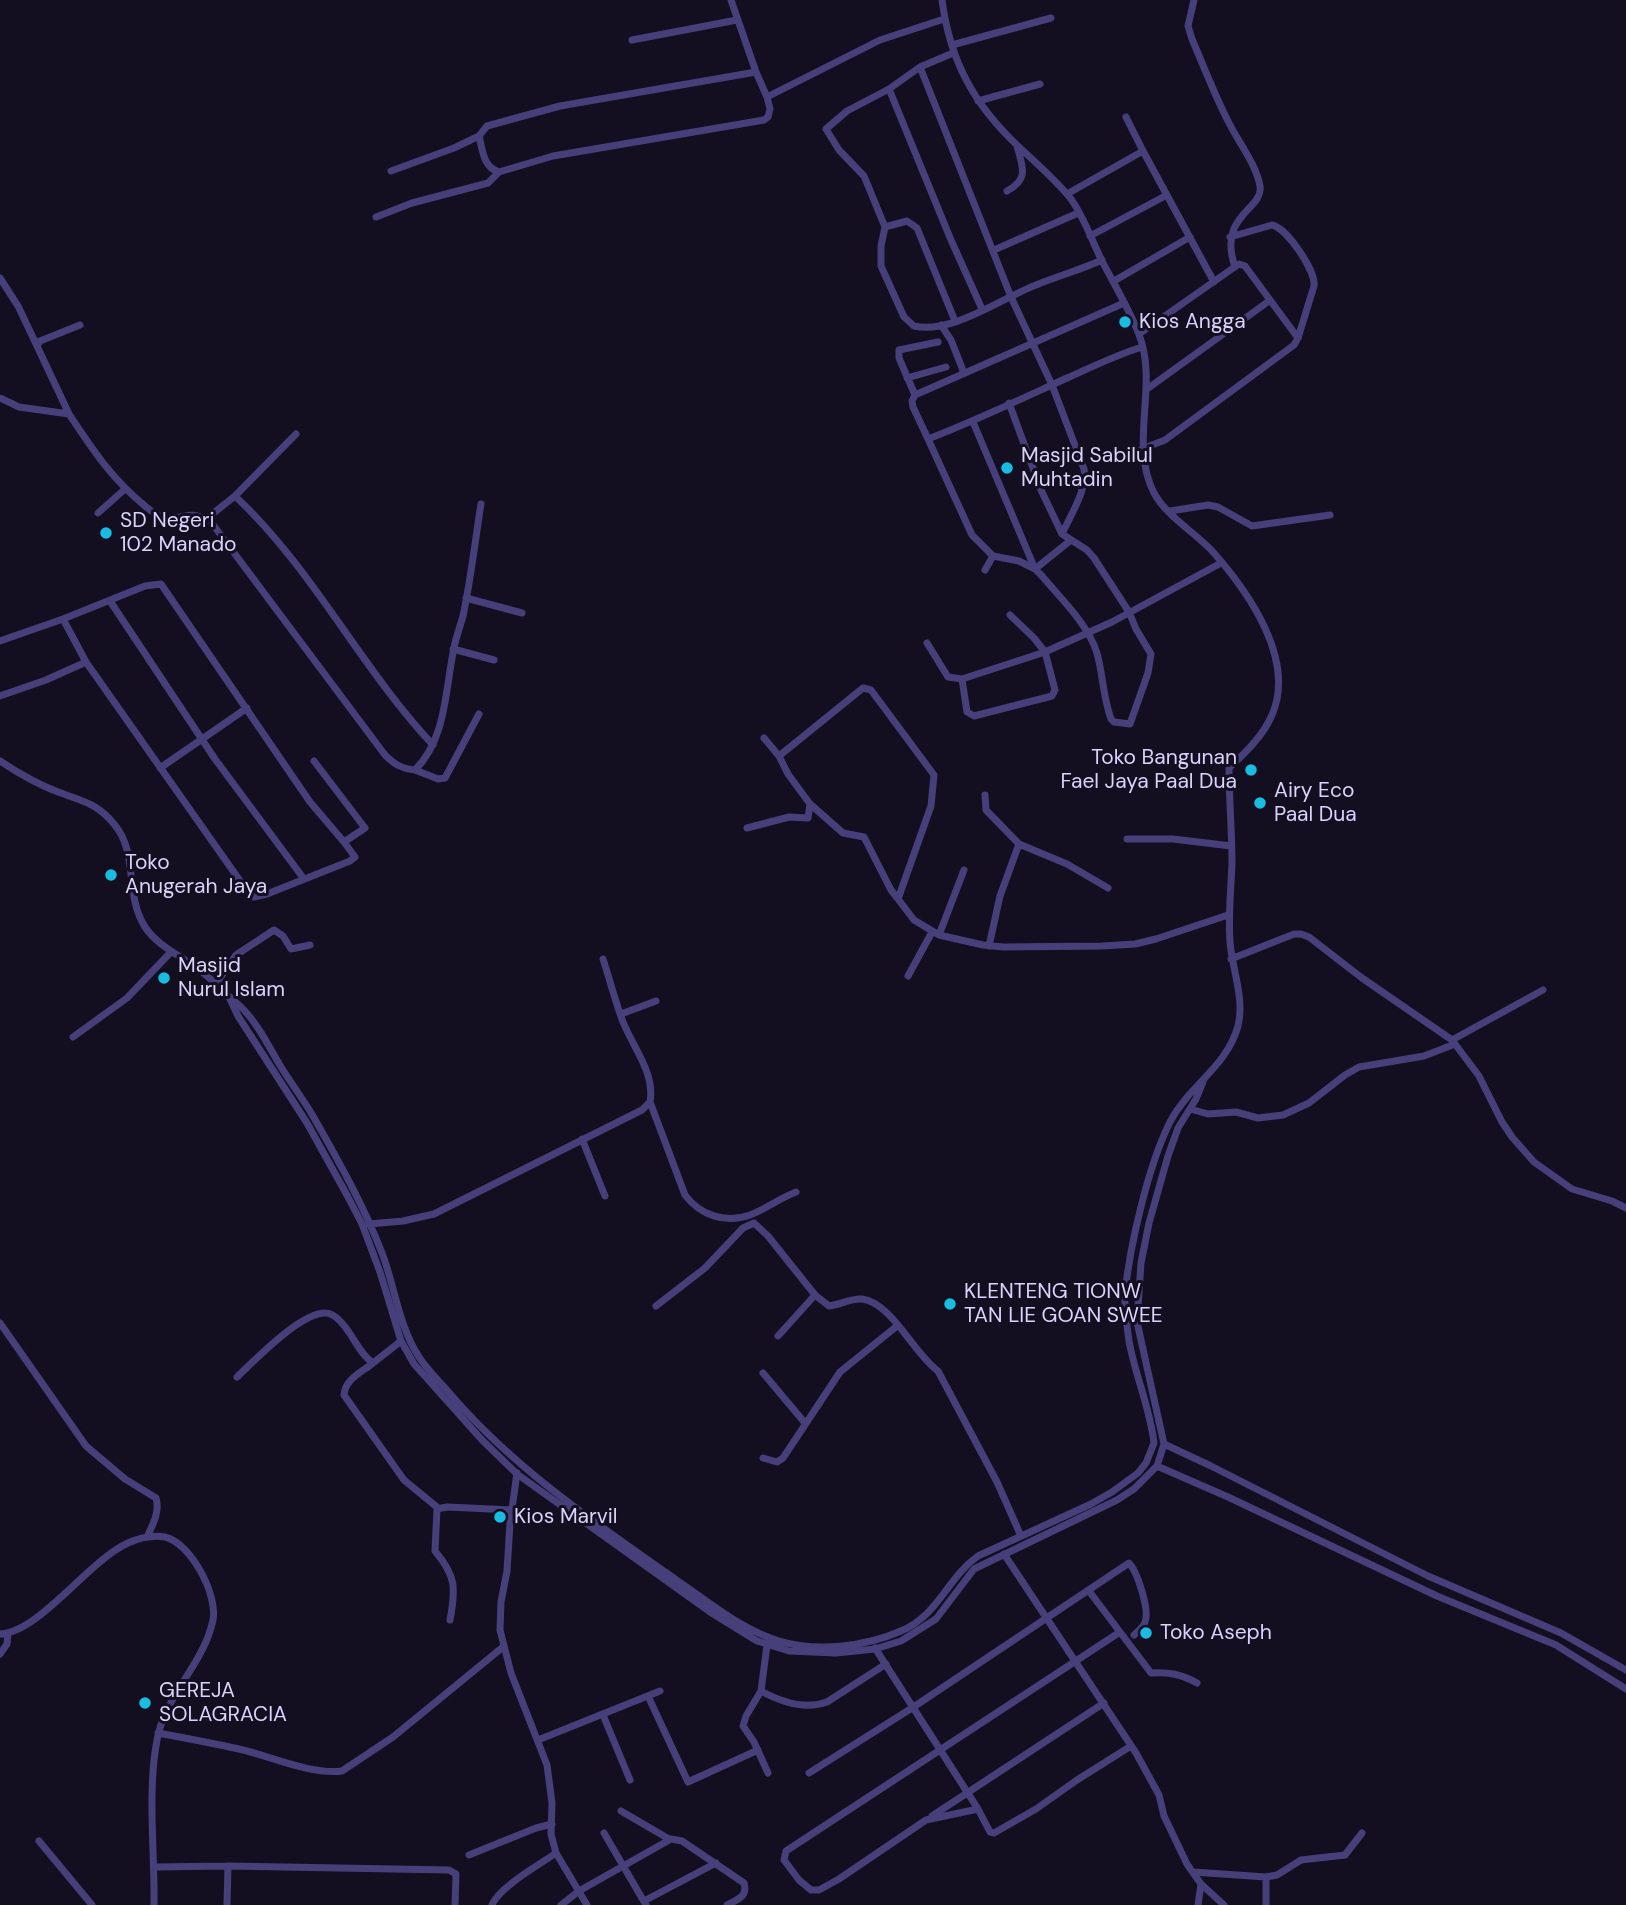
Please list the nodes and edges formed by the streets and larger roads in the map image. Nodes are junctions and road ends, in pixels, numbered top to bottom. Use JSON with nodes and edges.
{"nodes":[{"id":1,"x":731,"y":0,"type":"edge"},
{"id":2,"x":942,"y":0,"type":"edge"},
{"id":3,"x":1194,"y":0,"type":"edge"},
{"id":4,"x":1051,"y":18,"type":"dead end"},
{"id":5,"x":944,"y":19,"type":"junction"},
{"id":6,"x":737,"y":20,"type":"junction"},
{"id":7,"x":632,"y":40,"type":"dead end"},
{"id":8,"x":953,"y":49,"type":"junction"},
{"id":9,"x":920,"y":67,"type":"junction"},
{"id":10,"x":756,"y":72,"type":"junction"},
{"id":11,"x":1040,"y":84,"type":"dead end"},
{"id":12,"x":889,"y":89,"type":"junction"},
{"id":13,"x":767,"y":97,"type":"junction"},
{"id":14,"x":978,"y":101,"type":"junction"},
{"id":15,"x":1126,"y":117,"type":"dead end"},
{"id":16,"x":480,"y":136,"type":"junction"},
{"id":17,"x":1017,"y":145,"type":"junction"},
{"id":18,"x":1143,"y":151,"type":"junction"},
{"id":19,"x":391,"y":171,"type":"dead end"},
{"id":20,"x":499,"y":172,"type":"junction"},
{"id":21,"x":1007,"y":191,"type":"dead end"},
{"id":22,"x":1067,"y":194,"type":"junction"},
{"id":23,"x":1167,"y":195,"type":"junction"},
{"id":24,"x":1078,"y":213,"type":"junction"},
{"id":25,"x":376,"y":217,"type":"dead end"},
{"id":26,"x":885,"y":227,"type":"junction"},
{"id":27,"x":1090,"y":236,"type":"junction"},
{"id":28,"x":1190,"y":237,"type":"junction"},
{"id":29,"x":1230,"y":237,"type":"junction"},
{"id":30,"x":995,"y":250,"type":"junction"},
{"id":31,"x":1102,"y":260,"type":"junction"},
{"id":32,"x":1235,"y":267,"type":"junction"},
{"id":33,"x":0,"y":278,"type":"edge"},
{"id":34,"x":1114,"y":281,"type":"junction"},
{"id":35,"x":1214,"y":282,"type":"junction"},
{"id":36,"x":1011,"y":297,"type":"junction"},
{"id":37,"x":1269,"y":301,"type":"junction"},
{"id":38,"x":1124,"y":303,"type":"junction"},
{"id":39,"x":982,"y":309,"type":"junction"},
{"id":40,"x":955,"y":321,"type":"junction"},
{"id":41,"x":80,"y":325,"type":"dead end"},
{"id":42,"x":941,"y":325,"type":"junction"},
{"id":43,"x":1139,"y":334,"type":"junction"},
{"id":44,"x":1298,"y":338,"type":"junction"},
{"id":45,"x":938,"y":342,"type":"dead end"},
{"id":46,"x":1033,"y":343,"type":"junction"},
{"id":47,"x":37,"y":346,"type":"junction"},
{"id":48,"x":1142,"y":347,"type":"junction"},
{"id":49,"x":946,"y":367,"type":"dead end"},
{"id":50,"x":964,"y":373,"type":"junction"},
{"id":51,"x":907,"y":378,"type":"junction"},
{"id":52,"x":1052,"y":385,"type":"junction"},
{"id":53,"x":1147,"y":388,"type":"junction"},
{"id":54,"x":915,"y":395,"type":"junction"},
{"id":55,"x":0,"y":398,"type":"edge"},
{"id":56,"x":1009,"y":403,"type":"junction"},
{"id":57,"x":69,"y":414,"type":"junction"},
{"id":58,"x":973,"y":422,"type":"junction"},
{"id":59,"x":296,"y":434,"type":"dead end"},
{"id":60,"x":928,"y":439,"type":"junction"},
{"id":61,"x":1142,"y":449,"type":"junction"},
{"id":62,"x":125,"y":489,"type":"junction"},
{"id":63,"x":235,"y":496,"type":"junction"},
{"id":64,"x":481,"y":504,"type":"dead end"},
{"id":65,"x":1170,"y":511,"type":"junction"},
{"id":66,"x":98,"y":513,"type":"dead end"},
{"id":67,"x":1331,"y":515,"type":"dead end"},
{"id":68,"x":206,"y":519,"type":"junction"},
{"id":69,"x":1062,"y":534,"type":"junction"},
{"id":70,"x":1071,"y":540,"type":"junction"},
{"id":71,"x":993,"y":556,"type":"junction"},
{"id":72,"x":1221,"y":563,"type":"junction"},
{"id":73,"x":1035,"y":569,"type":"junction"},
{"id":74,"x":985,"y":570,"type":"dead end"},
{"id":75,"x":466,"y":598,"type":"junction"},
{"id":76,"x":110,"y":601,"type":"junction"},
{"id":77,"x":1129,"y":612,"type":"junction"},
{"id":78,"x":522,"y":613,"type":"dead end"},
{"id":79,"x":1010,"y":615,"type":"dead end"},
{"id":80,"x":63,"y":619,"type":"junction"},
{"id":81,"x":1088,"y":633,"type":"junction"},
{"id":82,"x":0,"y":641,"type":"edge"},
{"id":83,"x":927,"y":643,"type":"dead end"},
{"id":84,"x":453,"y":649,"type":"junction"},
{"id":85,"x":1045,"y":652,"type":"junction"},
{"id":86,"x":494,"y":660,"type":"dead end"},
{"id":87,"x":86,"y":662,"type":"junction"},
{"id":88,"x":962,"y":679,"type":"junction"},
{"id":89,"x":0,"y":696,"type":"edge"},
{"id":90,"x":247,"y":708,"type":"junction"},
{"id":91,"x":479,"y":714,"type":"dead end"},
{"id":92,"x":201,"y":738,"type":"junction"},
{"id":93,"x":764,"y":738,"type":"dead end"},
{"id":94,"x":433,"y":745,"type":"junction"},
{"id":95,"x":779,"y":756,"type":"junction"},
{"id":96,"x":0,"y":761,"type":"edge"},
{"id":97,"x":314,"y":761,"type":"dead end"},
{"id":98,"x":160,"y":768,"type":"junction"},
{"id":99,"x":415,"y":771,"type":"junction"},
{"id":100,"x":985,"y":796,"type":"dead end"},
{"id":101,"x":810,"y":804,"type":"junction"},
{"id":102,"x":747,"y":828,"type":"dead end"},
{"id":103,"x":1127,"y":839,"type":"dead end"},
{"id":104,"x":344,"y":842,"type":"junction"},
{"id":105,"x":1019,"y":844,"type":"junction"},
{"id":106,"x":1231,"y":846,"type":"junction"},
{"id":107,"x":964,"y":870,"type":"dead end"},
{"id":108,"x":304,"y":879,"type":"junction"},
{"id":109,"x":1108,"y":888,"type":"dead end"},
{"id":110,"x":898,"y":899,"type":"junction"},
{"id":111,"x":1228,"y":915,"type":"junction"},
{"id":112,"x":935,"y":933,"type":"junction"},
{"id":113,"x":310,"y":944,"type":"dead end"},
{"id":114,"x":989,"y":946,"type":"junction"},
{"id":115,"x":171,"y":952,"type":"junction"},
{"id":116,"x":1231,"y":958,"type":"junction"},
{"id":117,"x":603,"y":959,"type":"dead end"},
{"id":118,"x":908,"y":976,"type":"dead end"},
{"id":119,"x":216,"y":984,"type":"junction"},
{"id":120,"x":1543,"y":990,"type":"dead end"},
{"id":121,"x":230,"y":999,"type":"junction"},
{"id":122,"x":656,"y":1000,"type":"dead end"},
{"id":123,"x":621,"y":1014,"type":"junction"},
{"id":124,"x":73,"y":1037,"type":"dead end"},
{"id":125,"x":1454,"y":1042,"type":"junction"},
{"id":126,"x":1204,"y":1078,"type":"junction"},
{"id":127,"x":650,"y":1102,"type":"junction"},
{"id":128,"x":1190,"y":1109,"type":"junction"},
{"id":129,"x":582,"y":1139,"type":"junction"},
{"id":130,"x":1149,"y":1183,"type":"junction"},
{"id":131,"x":1160,"y":1186,"type":"junction"},
{"id":132,"x":796,"y":1192,"type":"dead end"},
{"id":133,"x":605,"y":1196,"type":"dead end"},
{"id":134,"x":1626,"y":1208,"type":"edge"},
{"id":135,"x":369,"y":1224,"type":"junction"},
{"id":136,"x":815,"y":1295,"type":"junction"},
{"id":137,"x":656,"y":1306,"type":"dead end"},
{"id":138,"x":0,"y":1324,"type":"edge"},
{"id":139,"x":897,"y":1326,"type":"junction"},
{"id":140,"x":778,"y":1336,"type":"dead end"},
{"id":141,"x":401,"y":1341,"type":"junction"},
{"id":142,"x":373,"y":1363,"type":"junction"},
{"id":143,"x":763,"y":1373,"type":"dead end"},
{"id":144,"x":237,"y":1377,"type":"dead end"},
{"id":145,"x":805,"y":1423,"type":"junction"},
{"id":146,"x":1164,"y":1444,"type":"junction"},
{"id":147,"x":763,"y":1458,"type":"dead end"},
{"id":148,"x":1157,"y":1466,"type":"junction"},
{"id":149,"x":519,"y":1470,"type":"junction"},
{"id":150,"x":438,"y":1508,"type":"junction"},
{"id":151,"x":512,"y":1510,"type":"junction"},
{"id":152,"x":1021,"y":1536,"type":"junction"},
{"id":153,"x":147,"y":1537,"type":"junction"},
{"id":154,"x":1004,"y":1554,"type":"junction"},
{"id":155,"x":1089,"y":1591,"type":"junction"},
{"id":156,"x":1047,"y":1618,"type":"junction"},
{"id":157,"x":450,"y":1620,"type":"dead end"},
{"id":158,"x":1120,"y":1632,"type":"junction"},
{"id":159,"x":1561,"y":1633,"type":"junction"},
{"id":160,"x":4,"y":1634,"type":"edge"},
{"id":161,"x":1134,"y":1635,"type":"dead end"},
{"id":162,"x":767,"y":1645,"type":"junction"},
{"id":163,"x":874,"y":1645,"type":"junction"},
{"id":164,"x":1556,"y":1645,"type":"junction"},
{"id":165,"x":503,"y":1647,"type":"junction"},
{"id":166,"x":0,"y":1654,"type":"edge"},
{"id":167,"x":1076,"y":1662,"type":"junction"},
{"id":168,"x":886,"y":1664,"type":"junction"},
{"id":169,"x":1626,"y":1670,"type":"edge"},
{"id":170,"x":1197,"y":1683,"type":"dead end"},
{"id":171,"x":1626,"y":1689,"type":"edge"},
{"id":172,"x":660,"y":1691,"type":"dead end"},
{"id":173,"x":761,"y":1691,"type":"junction"},
{"id":174,"x":648,"y":1696,"type":"junction"},
{"id":175,"x":1104,"y":1703,"type":"junction"},
{"id":176,"x":912,"y":1708,"type":"junction"},
{"id":177,"x":603,"y":1715,"type":"junction"},
{"id":178,"x":158,"y":1733,"type":"junction"},
{"id":179,"x":538,"y":1740,"type":"junction"},
{"id":180,"x":1131,"y":1746,"type":"junction"},
{"id":181,"x":758,"y":1750,"type":"junction"},
{"id":182,"x":939,"y":1750,"type":"junction"},
{"id":183,"x":768,"y":1773,"type":"dead end"},
{"id":184,"x":809,"y":1773,"type":"dead end"},
{"id":185,"x":630,"y":1780,"type":"dead end"},
{"id":186,"x":968,"y":1793,"type":"junction"},
{"id":187,"x":978,"y":1809,"type":"junction"},
{"id":188,"x":621,"y":1811,"type":"dead end"},
{"id":189,"x":926,"y":1820,"type":"junction"},
{"id":190,"x":552,"y":1824,"type":"junction"},
{"id":191,"x":604,"y":1833,"type":"dead end"},
{"id":192,"x":1362,"y":1833,"type":"dead end"},
{"id":193,"x":669,"y":1839,"type":"junction"},
{"id":194,"x":39,"y":1841,"type":"dead end"},
{"id":195,"x":556,"y":1853,"type":"junction"},
{"id":196,"x":469,"y":1854,"type":"dead end"},
{"id":197,"x":716,"y":1863,"type":"junction"},
{"id":198,"x":228,"y":1866,"type":"junction"},
{"id":199,"x":624,"y":1866,"type":"junction"},
{"id":200,"x":155,"y":1867,"type":"junction"},
{"id":201,"x":1193,"y":1872,"type":"junction"},
{"id":202,"x":1266,"y":1877,"type":"junction"},
{"id":203,"x":1201,"y":1884,"type":"junction"},
{"id":204,"x":579,"y":1891,"type":"junction"},
{"id":205,"x":645,"y":1903,"type":"edge"},
{"id":206,"x":92,"y":1905,"type":"edge"},
{"id":207,"x":154,"y":1905,"type":"edge"},
{"id":208,"x":227,"y":1905,"type":"edge"},
{"id":209,"x":455,"y":1905,"type":"edge"},
{"id":210,"x":492,"y":1905,"type":"edge"},
{"id":211,"x":561,"y":1905,"type":"edge"},
{"id":212,"x":587,"y":1905,"type":"edge"},
{"id":213,"x":727,"y":1905,"type":"edge"},
{"id":214,"x":1198,"y":1905,"type":"edge"},
{"id":215,"x":1224,"y":1905,"type":"edge"},
{"id":216,"x":1266,"y":1905,"type":"edge"}],
"edges":[{"from":1,"to":6,"type":"street"},
{"from":2,"to":5,"type":"street"},
{"from":3,"to":29,"type":"street"},
{"from":4,"to":8,"type":"street"},
{"from":5,"to":8,"type":"street"},
{"from":5,"to":13,"type":"street"},
{"from":6,"to":7,"type":"street"},
{"from":6,"to":10,"type":"street"},
{"from":8,"to":9,"type":"street"},
{"from":8,"to":14,"type":"street"},
{"from":9,"to":12,"type":"street"},
{"from":9,"to":30,"type":"street"},
{"from":10,"to":13,"type":"street"},
{"from":10,"to":16,"type":"street"},
{"from":11,"to":14,"type":"street"},
{"from":12,"to":26,"type":"street"},
{"from":12,"to":39,"type":"street"},
{"from":13,"to":20,"type":"street"},
{"from":14,"to":17,"type":"street"},
{"from":15,"to":18,"type":"street"},
{"from":16,"to":19,"type":"street"},
{"from":16,"to":20,"type":"street"},
{"from":17,"to":21,"type":"street"},
{"from":17,"to":22,"type":"street"},
{"from":18,"to":22,"type":"street"},
{"from":18,"to":23,"type":"street"},
{"from":20,"to":25,"type":"street"},
{"from":22,"to":24,"type":"street"},
{"from":23,"to":27,"type":"street"},
{"from":23,"to":28,"type":"street"},
{"from":24,"to":27,"type":"street"},
{"from":24,"to":30,"type":"street"},
{"from":26,"to":40,"type":"street"},
{"from":26,"to":42,"type":"street"},
{"from":27,"to":31,"type":"street"},
{"from":28,"to":34,"type":"street"},
{"from":28,"to":35,"type":"street"},
{"from":29,"to":32,"type":"street"},
{"from":29,"to":44,"type":"street"},
{"from":30,"to":36,"type":"street"},
{"from":31,"to":34,"type":"street"},
{"from":31,"to":36,"type":"street"},
{"from":32,"to":35,"type":"street"},
{"from":32,"to":37,"type":"street"},
{"from":33,"to":47,"type":"street"},
{"from":34,"to":38,"type":"street"},
{"from":35,"to":43,"type":"street"},
{"from":36,"to":39,"type":"street"},
{"from":36,"to":46,"type":"street"},
{"from":37,"to":44,"type":"street"},
{"from":37,"to":53,"type":"street"},
{"from":38,"to":43,"type":"street"},
{"from":38,"to":46,"type":"street"},
{"from":39,"to":40,"type":"street"},
{"from":40,"to":42,"type":"street"},
{"from":41,"to":47,"type":"street"},
{"from":42,"to":50,"type":"street"},
{"from":43,"to":48,"type":"street"},
{"from":44,"to":61,"type":"street"},
{"from":45,"to":51,"type":"street"},
{"from":46,"to":50,"type":"street"},
{"from":46,"to":52,"type":"street"},
{"from":47,"to":57,"type":"street"},
{"from":48,"to":52,"type":"street"},
{"from":48,"to":53,"type":"street"},
{"from":49,"to":51,"type":"street"},
{"from":50,"to":54,"type":"street"},
{"from":51,"to":54,"type":"street"},
{"from":52,"to":56,"type":"street"},
{"from":52,"to":69,"type":"street"},
{"from":53,"to":61,"type":"street"},
{"from":54,"to":60,"type":"street"},
{"from":55,"to":57,"type":"street"},
{"from":56,"to":58,"type":"street"},
{"from":56,"to":69,"type":"street"},
{"from":57,"to":62,"type":"street"},
{"from":58,"to":60,"type":"street"},
{"from":58,"to":73,"type":"street"},
{"from":59,"to":63,"type":"street"},
{"from":60,"to":71,"type":"street"},
{"from":61,"to":65,"type":"street"},
{"from":62,"to":66,"type":"street"},
{"from":62,"to":68,"type":"street"},
{"from":63,"to":68,"type":"street"},
{"from":63,"to":94,"type":"street"},
{"from":64,"to":75,"type":"street"},
{"from":65,"to":67,"type":"street"},
{"from":65,"to":72,"type":"street"},
{"from":68,"to":99,"type":"street"},
{"from":69,"to":70,"type":"street"},
{"from":70,"to":73,"type":"street"},
{"from":70,"to":77,"type":"street"},
{"from":71,"to":73,"type":"street"},
{"from":71,"to":74,"type":"street"},
{"from":72,"to":77,"type":"street"},
{"from":72,"to":106,"type":"street"},
{"from":73,"to":81,"type":"street"},
{"from":75,"to":78,"type":"street"},
{"from":75,"to":84,"type":"street"},
{"from":76,"to":80,"type":"street"},
{"from":76,"to":90,"type":"street"},
{"from":76,"to":92,"type":"street"},
{"from":77,"to":81,"type":"street"},
{"from":77,"to":81,"type":"street"},
{"from":79,"to":85,"type":"street"},
{"from":80,"to":82,"type":"street"},
{"from":80,"to":87,"type":"street"},
{"from":81,"to":85,"type":"street"},
{"from":83,"to":88,"type":"street"},
{"from":84,"to":86,"type":"street"},
{"from":84,"to":94,"type":"street"},
{"from":85,"to":88,"type":"street"},
{"from":85,"to":88,"type":"street"},
{"from":87,"to":89,"type":"street"},
{"from":87,"to":98,"type":"street"},
{"from":90,"to":92,"type":"street"},
{"from":90,"to":104,"type":"street"},
{"from":91,"to":99,"type":"street"},
{"from":92,"to":98,"type":"street"},
{"from":92,"to":108,"type":"street"},
{"from":93,"to":95,"type":"street"},
{"from":94,"to":99,"type":"street"},
{"from":95,"to":101,"type":"street"},
{"from":95,"to":110,"type":"street"},
{"from":96,"to":115,"type":"street"},
{"from":97,"to":104,"type":"street"},
{"from":98,"to":108,"type":"street"},
{"from":100,"to":105,"type":"street"},
{"from":101,"to":102,"type":"street"},
{"from":101,"to":110,"type":"street"},
{"from":103,"to":106,"type":"street"},
{"from":104,"to":108,"type":"street"},
{"from":105,"to":109,"type":"street"},
{"from":105,"to":114,"type":"street"},
{"from":106,"to":111,"type":"street"},
{"from":107,"to":112,"type":"street"},
{"from":110,"to":112,"type":"street"},
{"from":111,"to":114,"type":"street"},
{"from":111,"to":116,"type":"street"},
{"from":112,"to":114,"type":"street"},
{"from":112,"to":118,"type":"street"},
{"from":113,"to":119,"type":"street"},
{"from":115,"to":119,"type":"street"},
{"from":115,"to":124,"type":"street"},
{"from":116,"to":125,"type":"street"},
{"from":116,"to":126,"type":"street"},
{"from":117,"to":123,"type":"street"},
{"from":119,"to":121,"type":"street"},
{"from":120,"to":125,"type":"street"},
{"from":121,"to":135,"type":"street"},
{"from":121,"to":141,"type":"street"},
{"from":122,"to":123,"type":"street"},
{"from":123,"to":127,"type":"street"},
{"from":125,"to":128,"type":"street"},
{"from":125,"to":134,"type":"street"},
{"from":126,"to":128,"type":"street"},
{"from":126,"to":130,"type":"street"},
{"from":127,"to":129,"type":"street"},
{"from":127,"to":132,"type":"street"},
{"from":128,"to":131,"type":"street"},
{"from":129,"to":133,"type":"street"},
{"from":129,"to":135,"type":"street"},
{"from":130,"to":131,"type":"street"},
{"from":130,"to":152,"type":"street"},
{"from":131,"to":146,"type":"street"},
{"from":135,"to":149,"type":"street"},
{"from":136,"to":137,"type":"street"},
{"from":136,"to":139,"type":"street"},
{"from":136,"to":140,"type":"street"},
{"from":138,"to":153,"type":"street"},
{"from":139,"to":145,"type":"street"},
{"from":139,"to":152,"type":"street"},
{"from":141,"to":142,"type":"street"},
{"from":141,"to":149,"type":"street"},
{"from":142,"to":144,"type":"street"},
{"from":142,"to":150,"type":"street"},
{"from":143,"to":145,"type":"street"},
{"from":145,"to":147,"type":"street"},
{"from":146,"to":148,"type":"street"},
{"from":146,"to":159,"type":"street"},
{"from":148,"to":154,"type":"street"},
{"from":148,"to":164,"type":"street"},
{"from":149,"to":151,"type":"street"},
{"from":149,"to":162,"type":"street"},
{"from":149,"to":163,"type":"street"},
{"from":150,"to":151,"type":"street"},
{"from":150,"to":157,"type":"street"},
{"from":151,"to":165,"type":"street"},
{"from":152,"to":163,"type":"street"},
{"from":153,"to":160,"type":"street"},
{"from":153,"to":178,"type":"street"},
{"from":154,"to":156,"type":"street"},
{"from":154,"to":163,"type":"street"},
{"from":155,"to":156,"type":"street"},
{"from":155,"to":158,"type":"street"},
{"from":155,"to":161,"type":"street"},
{"from":156,"to":167,"type":"street"},
{"from":156,"to":176,"type":"street"},
{"from":158,"to":167,"type":"street"},
{"from":158,"to":170,"type":"street"},
{"from":159,"to":164,"type":"street"},
{"from":159,"to":169,"type":"street"},
{"from":160,"to":166,"type":"street"},
{"from":162,"to":163,"type":"street"},
{"from":162,"to":173,"type":"street"},
{"from":163,"to":168,"type":"street"},
{"from":164,"to":171,"type":"street"},
{"from":165,"to":178,"type":"street"},
{"from":165,"to":179,"type":"street"},
{"from":167,"to":175,"type":"street"},
{"from":167,"to":182,"type":"street"},
{"from":168,"to":173,"type":"street"},
{"from":168,"to":176,"type":"street"},
{"from":172,"to":174,"type":"street"},
{"from":173,"to":181,"type":"street"},
{"from":174,"to":177,"type":"street"},
{"from":174,"to":181,"type":"street"},
{"from":175,"to":180,"type":"street"},
{"from":175,"to":186,"type":"street"},
{"from":176,"to":182,"type":"street"},
{"from":176,"to":184,"type":"street"},
{"from":177,"to":179,"type":"street"},
{"from":177,"to":185,"type":"street"},
{"from":178,"to":200,"type":"street"},
{"from":179,"to":190,"type":"street"},
{"from":180,"to":187,"type":"street"},
{"from":180,"to":201,"type":"street"},
{"from":181,"to":183,"type":"street"},
{"from":182,"to":186,"type":"street"},
{"from":182,"to":189,"type":"street"},
{"from":186,"to":187,"type":"street"},
{"from":186,"to":189,"type":"street"},
{"from":187,"to":189,"type":"street"},
{"from":188,"to":193,"type":"street"},
{"from":190,"to":195,"type":"street"},
{"from":190,"to":196,"type":"street"},
{"from":191,"to":199,"type":"street"},
{"from":192,"to":202,"type":"street"},
{"from":193,"to":197,"type":"street"},
{"from":193,"to":199,"type":"street"},
{"from":194,"to":206,"type":"street"},
{"from":195,"to":204,"type":"street"},
{"from":195,"to":210,"type":"street"},
{"from":197,"to":205,"type":"street"},
{"from":197,"to":213,"type":"street"},
{"from":198,"to":200,"type":"street"},
{"from":198,"to":208,"type":"street"},
{"from":198,"to":209,"type":"street"},
{"from":199,"to":204,"type":"street"},
{"from":199,"to":205,"type":"street"},
{"from":200,"to":207,"type":"street"},
{"from":201,"to":202,"type":"street"},
{"from":201,"to":203,"type":"street"},
{"from":202,"to":216,"type":"street"},
{"from":203,"to":214,"type":"street"},
{"from":203,"to":215,"type":"street"},
{"from":204,"to":211,"type":"street"},
{"from":204,"to":212,"type":"street"}]}
